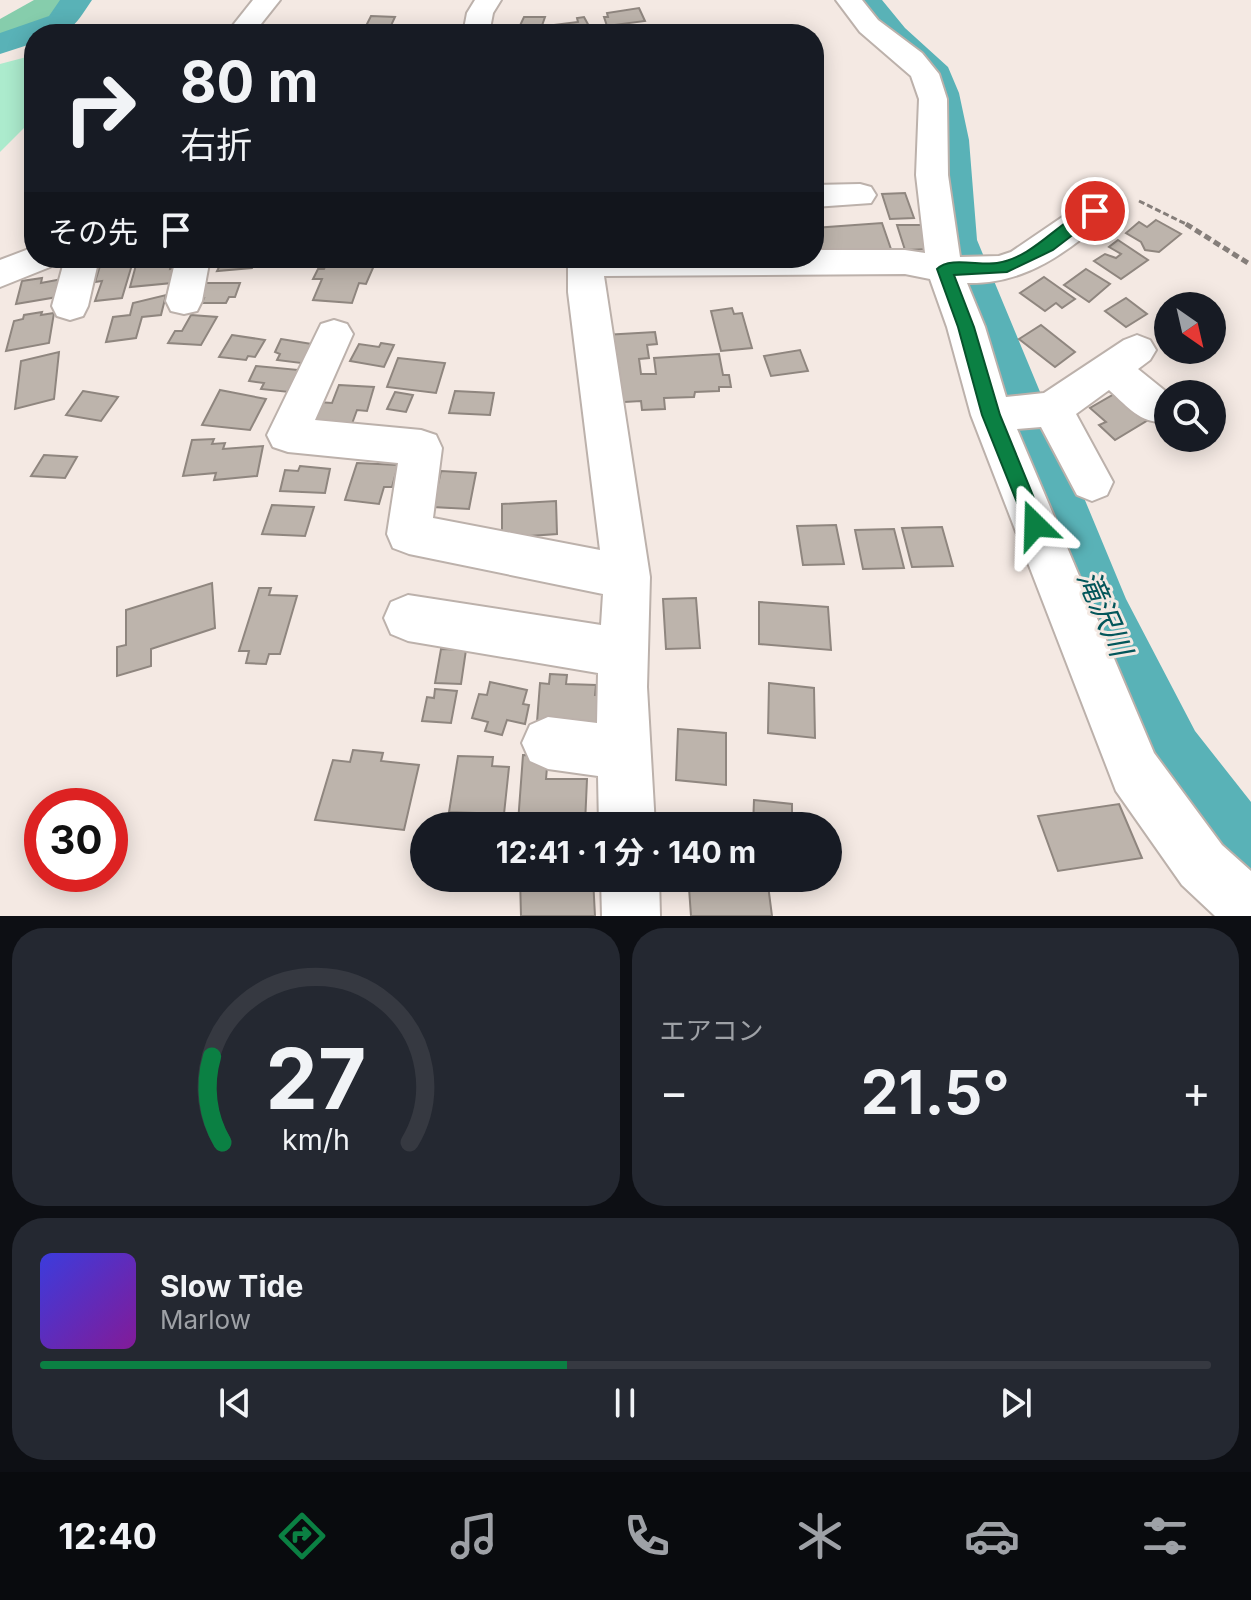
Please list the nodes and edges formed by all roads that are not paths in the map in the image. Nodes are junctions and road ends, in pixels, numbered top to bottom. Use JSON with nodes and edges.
{"nodes":[{"id":1,"x":267,"y":0,"type":"edge"},
{"id":2,"x":488,"y":0,"type":"edge"},
{"id":3,"x":849,"y":0,"type":"edge"},
{"id":4,"x":247,"y":24,"type":"edge"},
{"id":5,"x":478,"y":24,"type":"edge"},
{"id":6,"x":860,"y":195,"type":"dead end"},
{"id":7,"x":824,"y":196,"type":"edge"},
{"id":8,"x":1095,"y":211,"type":"dead end"},
{"id":9,"x":824,"y":262,"type":"edge"},
{"id":10,"x":24,"y":264,"type":"edge"},
{"id":11,"x":80,"y":268,"type":"edge"},
{"id":12,"x":191,"y":268,"type":"edge"},
{"id":13,"x":584,"y":268,"type":"edge"},
{"id":14,"x":944,"y":269,"type":"junction"},
{"id":15,"x":0,"y":275,"type":"edge"},
{"id":16,"x":184,"y":301,"type":"dead end"},
{"id":17,"x":70,"y":306,"type":"dead end"},
{"id":18,"x":334,"y":334,"type":"dead end"},
{"id":19,"x":1154,"y":403,"type":"edge"},
{"id":20,"x":1052,"y":409,"type":"junction"},
{"id":21,"x":991,"y":415,"type":"junction"},
{"id":22,"x":1092,"y":482,"type":"dead end"},
{"id":23,"x":627,"y":577,"type":"junction"},
{"id":24,"x":408,"y":618,"type":"dead end"},
{"id":25,"x":624,"y":653,"type":"junction"},
{"id":26,"x":548,"y":743,"type":"dead end"},
{"id":27,"x":625,"y":753,"type":"junction"},
{"id":28,"x":627,"y":812,"type":"edge"},
{"id":29,"x":630,"y":892,"type":"edge"},
{"id":30,"x":1251,"y":910,"type":"edge"},
{"id":31,"x":631,"y":916,"type":"edge"}],
"edges":[{"from":1,"to":4,"type":"street"},
{"from":2,"to":5,"type":"street"},
{"from":3,"to":14,"type":"street"},
{"from":6,"to":7,"type":"street"},
{"from":8,"to":14,"type":"street"},
{"from":9,"to":14,"type":"street"},
{"from":10,"to":15,"type":"street"},
{"from":11,"to":17,"type":"street"},
{"from":12,"to":16,"type":"street"},
{"from":13,"to":23,"type":"street"},
{"from":14,"to":21,"type":"street"},
{"from":18,"to":23,"type":"street"},
{"from":19,"to":20,"type":"street"},
{"from":20,"to":21,"type":"street"},
{"from":20,"to":22,"type":"street"},
{"from":21,"to":30,"type":"street"},
{"from":23,"to":25,"type":"street"},
{"from":24,"to":25,"type":"street"},
{"from":25,"to":27,"type":"street"},
{"from":26,"to":27,"type":"street"},
{"from":27,"to":28,"type":"street"},
{"from":29,"to":31,"type":"street"}]}
